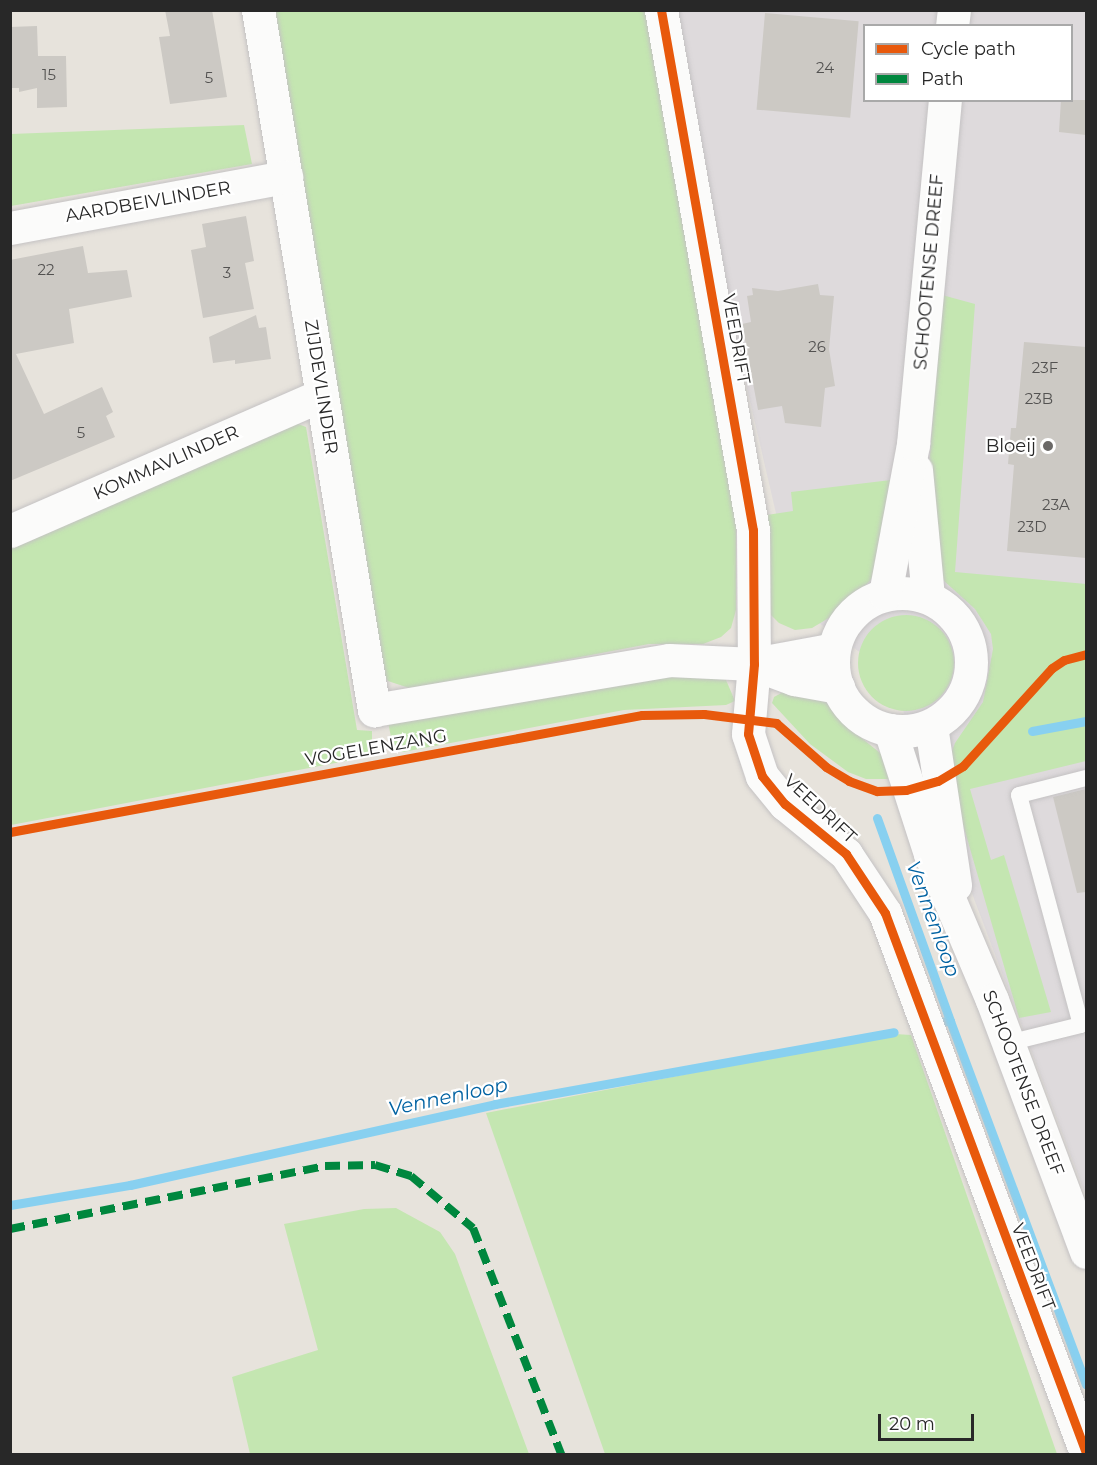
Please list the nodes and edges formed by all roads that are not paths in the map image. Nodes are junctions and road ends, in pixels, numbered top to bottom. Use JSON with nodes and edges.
{"nodes":[{"id":1,"x":258,"y":10,"type":"edge"},
{"id":2,"x":661,"y":10,"type":"edge"},
{"id":3,"x":945,"y":102,"type":"edge"},
{"id":4,"x":286,"y":177,"type":"junction"},
{"id":5,"x":10,"y":228,"type":"edge"},
{"id":6,"x":322,"y":395,"type":"junction"},
{"id":7,"x":913,"y":444,"type":"junction"},
{"id":8,"x":10,"y":531,"type":"edge"},
{"id":9,"x":885,"y":594,"type":"junction"},
{"id":10,"x":928,"y":597,"type":"junction"},
{"id":11,"x":834,"y":649,"type":"junction"},
{"id":12,"x":754,"y":664,"type":"junction"},
{"id":13,"x":838,"y":687,"type":"junction"},
{"id":14,"x":375,"y":710,"type":"joint"},
{"id":15,"x":931,"y":726,"type":"junction"},
{"id":16,"x":890,"y":730,"type":"junction"},
{"id":17,"x":1086,"y":778,"type":"edge"},
{"id":18,"x":957,"y":914,"type":"junction"},
{"id":19,"x":1008,"y":1043,"type":"junction"},
{"id":20,"x":1086,"y":1252,"type":"edge"},
{"id":21,"x":1086,"y":1453,"type":"edge"}],
"edges":[{"from":1,"to":4,"type":"street","name":"ZIJDEVLINDER"},
{"from":2,"to":12,"type":"street","name":"VEEDRIFT"},
{"from":3,"to":7,"type":"street","name":"SCHOOTENSE DREEF"},
{"from":4,"to":5,"type":"street","name":"AARDBEIVLINDER"},
{"from":4,"to":6,"type":"street","name":"ZIJDEVLINDER"},
{"from":6,"to":8,"type":"street","name":"KOMMAVLINDER"},
{"from":6,"to":14,"type":"street","name":"ZIJDEVLINDER"},
{"from":7,"to":9,"type":"street","name":"SCHOOTENSE DREEF"},
{"from":7,"to":10,"type":"street","name":"SCHOOTENSE DREEF"},
{"from":9,"to":10,"type":"street"},
{"from":9,"to":11,"type":"street"},
{"from":10,"to":15,"type":"street"},
{"from":11,"to":12,"type":"street","name":"VOGELENZANG"},
{"from":11,"to":13,"type":"street"},
{"from":12,"to":13,"type":"street","name":"VOGELENZANG"},
{"from":12,"to":14,"type":"street","name":"VOGELENZANG"},
{"from":12,"to":21,"type":"street","name":"VEEDRIFT"},
{"from":13,"to":16,"type":"street"},
{"from":15,"to":16,"type":"street"},
{"from":15,"to":18,"type":"street","name":"SCHOOTENSE DREEF"},
{"from":16,"to":18,"type":"street","name":"SCHOOTENSE DREEF"},
{"from":17,"to":19,"type":"lane"},
{"from":18,"to":19,"type":"street","name":"SCHOOTENSE DREEF"},
{"from":19,"to":20,"type":"street","name":"SCHOOTENSE DREEF"}]}
